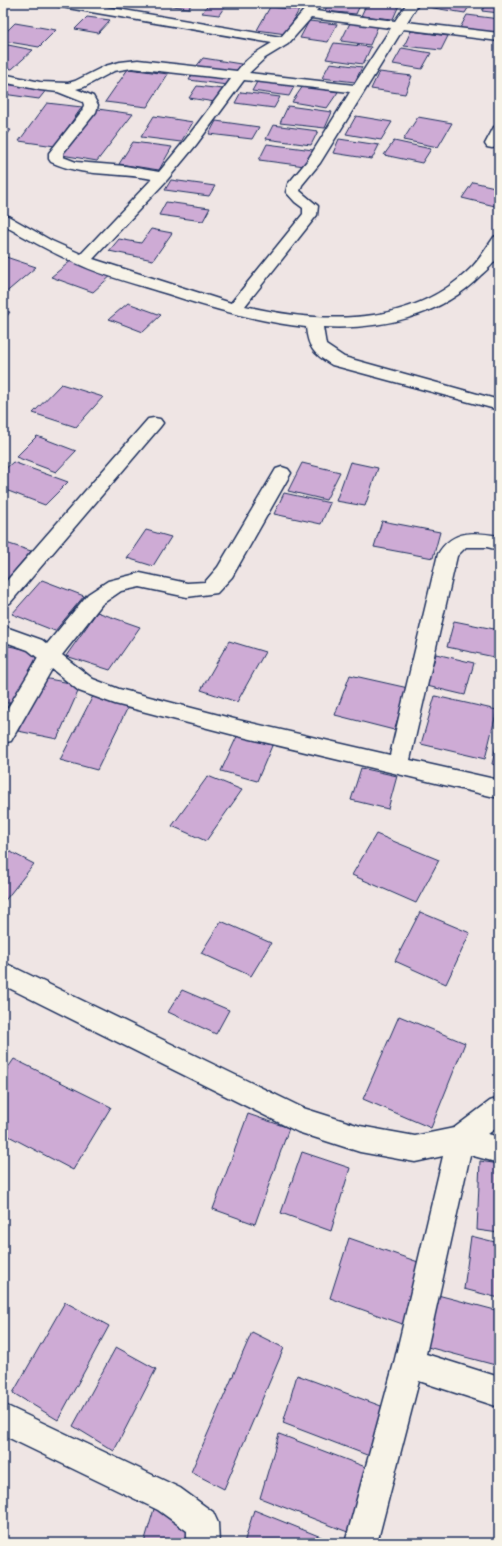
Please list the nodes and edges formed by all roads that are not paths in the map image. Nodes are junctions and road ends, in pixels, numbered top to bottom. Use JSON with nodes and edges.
{"nodes":[{"id":1,"x":62,"y":3,"type":"edge"},
{"id":2,"x":317,"y":3,"type":"edge"},
{"id":3,"x":412,"y":3,"type":"edge"},
{"id":4,"x":309,"y":14,"type":"junction"},
{"id":5,"x":399,"y":26,"type":"junction"},
{"id":6,"x":499,"y":37,"type":"edge"},
{"id":7,"x":284,"y":41,"type":"junction"},
{"id":8,"x":240,"y":75,"type":"junction"},
{"id":9,"x":3,"y":78,"type":"edge"},
{"id":10,"x":61,"y":88,"type":"junction"},
{"id":11,"x":358,"y":89,"type":"junction"},
{"id":12,"x":499,"y":130,"type":"edge"},
{"id":13,"x":492,"y":144,"type":"dead end"},
{"id":14,"x":162,"y":176,"type":"junction"},
{"id":15,"x":3,"y":219,"type":"edge"},
{"id":16,"x":498,"y":244,"type":"edge"},
{"id":17,"x":83,"y":260,"type":"junction"},
{"id":18,"x":234,"y":309,"type":"junction"},
{"id":19,"x":314,"y":322,"type":"junction"},
{"id":20,"x":499,"y":405,"type":"edge"},
{"id":21,"x":154,"y":423,"type":"dead end"},
{"id":22,"x":282,"y":473,"type":"dead end"},
{"id":23,"x":499,"y":543,"type":"edge"},
{"id":24,"x":3,"y":598,"type":"edge"},
{"id":25,"x":3,"y":633,"type":"edge"},
{"id":26,"x":50,"y":655,"type":"junction"},
{"id":27,"x":3,"y":735,"type":"edge"},
{"id":28,"x":398,"y":764,"type":"junction"},
{"id":29,"x":499,"y":789,"type":"edge"},
{"id":30,"x":3,"y":973,"type":"edge"},
{"id":31,"x":499,"y":1110,"type":"edge"},
{"id":32,"x":460,"y":1140,"type":"junction"},
{"id":33,"x":499,"y":1150,"type":"edge"},
{"id":34,"x":409,"y":1363,"type":"junction"},
{"id":35,"x":499,"y":1392,"type":"edge"},
{"id":36,"x":3,"y":1419,"type":"edge"},
{"id":37,"x":203,"y":1543,"type":"edge"},
{"id":38,"x":361,"y":1543,"type":"edge"}],
"edges":[{"from":1,"to":7,"type":"street"},
{"from":2,"to":4,"type":"street"},
{"from":3,"to":5,"type":"street"},
{"from":4,"to":5,"type":"street"},
{"from":4,"to":7,"type":"street"},
{"from":5,"to":6,"type":"street"},
{"from":5,"to":11,"type":"street"},
{"from":7,"to":8,"type":"street"},
{"from":8,"to":10,"type":"street"},
{"from":8,"to":11,"type":"street"},
{"from":8,"to":14,"type":"street"},
{"from":9,"to":10,"type":"street"},
{"from":10,"to":14,"type":"street"},
{"from":11,"to":18,"type":"street"},
{"from":12,"to":13,"type":"street"},
{"from":14,"to":17,"type":"street"},
{"from":15,"to":17,"type":"street"},
{"from":16,"to":19,"type":"street"},
{"from":17,"to":18,"type":"street"},
{"from":18,"to":19,"type":"street"},
{"from":19,"to":20,"type":"street"},
{"from":21,"to":24,"type":"street"},
{"from":22,"to":26,"type":"street"},
{"from":23,"to":28,"type":"street"},
{"from":25,"to":26,"type":"street"},
{"from":26,"to":27,"type":"street"},
{"from":26,"to":28,"type":"street"},
{"from":28,"to":29,"type":"street"},
{"from":30,"to":32,"type":"street"},
{"from":31,"to":32,"type":"street"},
{"from":32,"to":33,"type":"street"},
{"from":32,"to":34,"type":"street"},
{"from":34,"to":35,"type":"street"},
{"from":34,"to":38,"type":"street"},
{"from":36,"to":37,"type":"street"}]}
